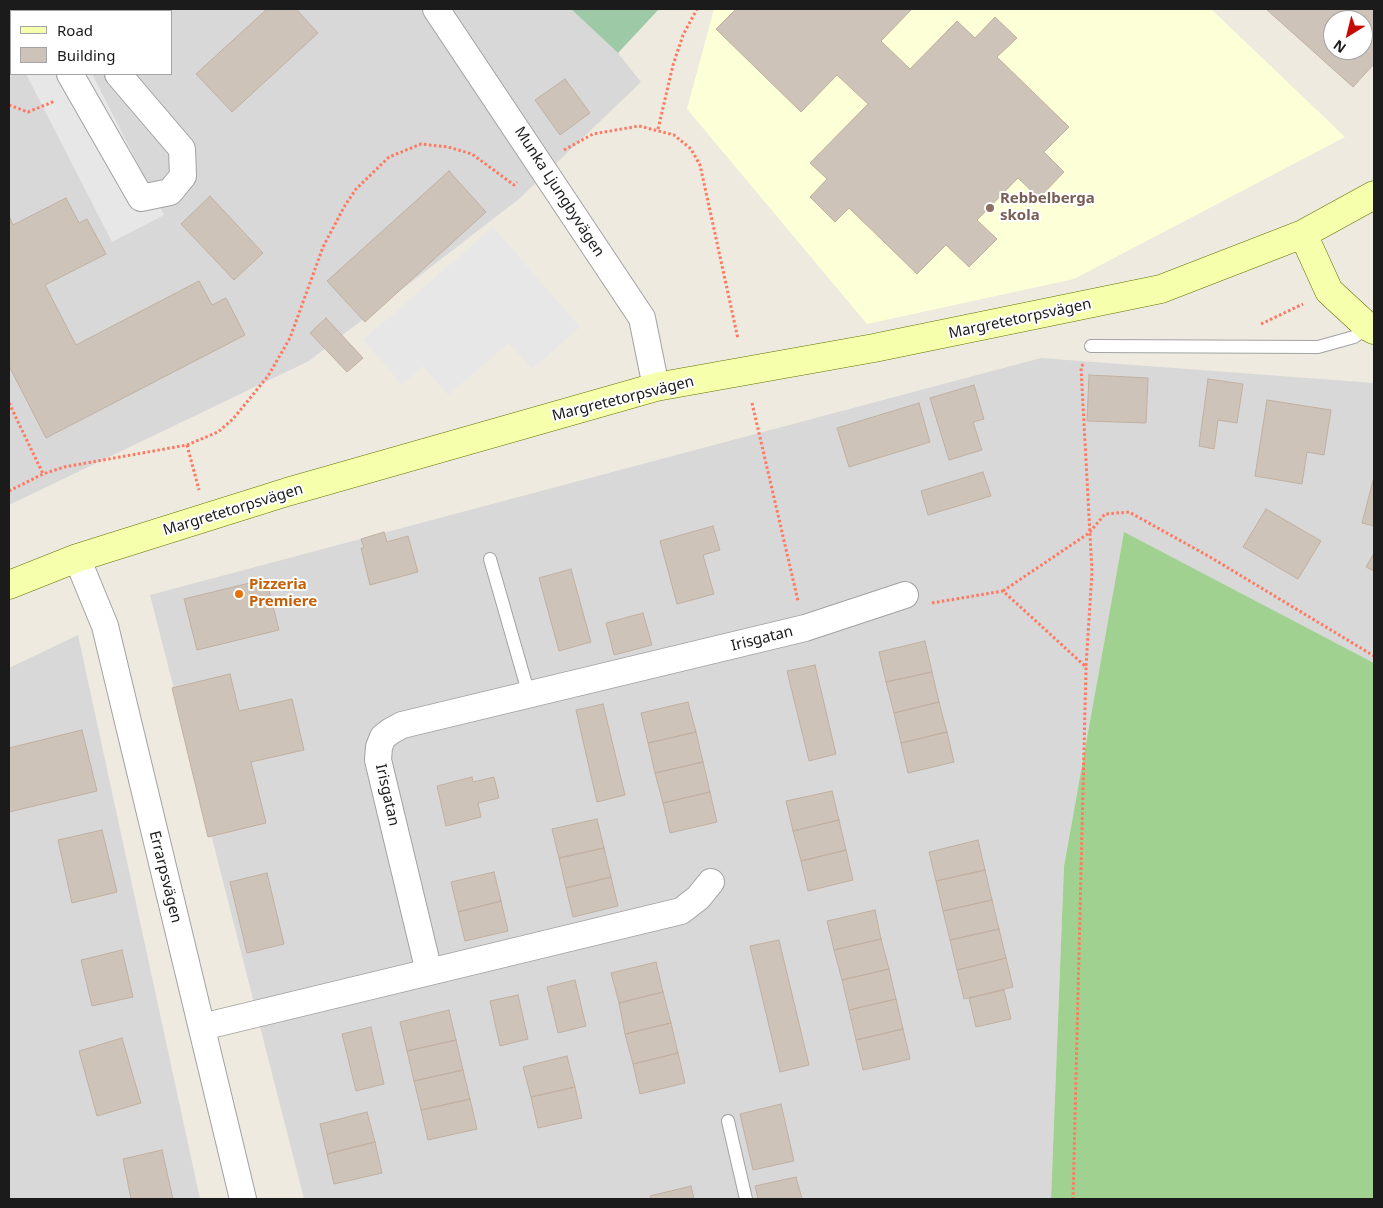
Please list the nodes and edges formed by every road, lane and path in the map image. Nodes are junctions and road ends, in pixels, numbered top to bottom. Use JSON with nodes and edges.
{"nodes":[{"id":1,"x":436,"y":9,"type":"edge"},
{"id":2,"x":697,"y":9,"type":"edge"},
{"id":3,"x":119,"y":75,"type":"edge"},
{"id":4,"x":75,"y":83,"type":"edge"},
{"id":5,"x":9,"y":106,"type":"edge"},
{"id":6,"x":658,"y":129,"type":"junction"},
{"id":7,"x":541,"y":163,"type":"junction"},
{"id":8,"x":1374,"y":195,"type":"edge"},
{"id":9,"x":1303,"y":234,"type":"junction"},
{"id":10,"x":1329,"y":291,"type":"junction"},
{"id":11,"x":1371,"y":328,"type":"edge"},
{"id":12,"x":738,"y":339,"type":"dead end"},
{"id":13,"x":1091,"y":346,"type":"joint"},
{"id":14,"x":1231,"y":347,"type":"junction"},
{"id":15,"x":656,"y":387,"type":"junction"},
{"id":16,"x":9,"y":403,"type":"edge"},
{"id":17,"x":752,"y":404,"type":"dead end"},
{"id":18,"x":187,"y":445,"type":"junction"},
{"id":19,"x":43,"y":474,"type":"junction"},
{"id":20,"x":9,"y":491,"type":"edge"},
{"id":21,"x":207,"y":518,"type":"junction"},
{"id":22,"x":1089,"y":534,"type":"junction"},
{"id":23,"x":77,"y":558,"type":"junction"},
{"id":24,"x":490,"y":559,"type":"dead end"},
{"id":25,"x":9,"y":585,"type":"edge"},
{"id":26,"x":1004,"y":591,"type":"junction"},
{"id":27,"x":905,"y":595,"type":"joint"},
{"id":28,"x":805,"y":628,"type":"junction"},
{"id":29,"x":1374,"y":656,"type":"edge"},
{"id":30,"x":1086,"y":667,"type":"junction"},
{"id":31,"x":529,"y":695,"type":"junction"},
{"id":32,"x":710,"y":882,"type":"dead end"},
{"id":33,"x":429,"y":972,"type":"junction"},
{"id":34,"x":202,"y":1027,"type":"junction"},
{"id":35,"x":728,"y":1121,"type":"dead end"},
{"id":36,"x":243,"y":1199,"type":"edge"},
{"id":37,"x":746,"y":1199,"type":"edge"},
{"id":38,"x":1073,"y":1199,"type":"edge"}],
"edges":[{"from":1,"to":7,"type":"street","name":"Munka Ljungbyvägen"},
{"from":2,"to":6,"type":"path"},
{"from":3,"to":4,"type":"street"},
{"from":4,"to":5,"type":"path"},
{"from":6,"to":7,"type":"path"},
{"from":6,"to":12,"type":"path"},
{"from":7,"to":15,"type":"street","name":"Munka Ljungbyvägen"},
{"from":7,"to":18,"type":"path"},
{"from":8,"to":9,"type":"street","name":"Margretetorpsvägen"},
{"from":9,"to":10,"type":"street"},
{"from":9,"to":15,"type":"street","name":"Margretetorpsvägen"},
{"from":10,"to":11,"type":"street"},
{"from":10,"to":14,"type":"path"},
{"from":11,"to":14,"type":"lane"},
{"from":13,"to":14,"type":"lane"},
{"from":13,"to":22,"type":"path"},
{"from":15,"to":21,"type":"street","name":"Margretetorpsvägen"},
{"from":16,"to":19,"type":"path"},
{"from":17,"to":28,"type":"path"},
{"from":18,"to":19,"type":"path"},
{"from":18,"to":21,"type":"path"},
{"from":19,"to":20,"type":"path"},
{"from":21,"to":23,"type":"street","name":"Margretetorpsvägen"},
{"from":22,"to":26,"type":"path"},
{"from":22,"to":29,"type":"path"},
{"from":22,"to":30,"type":"path"},
{"from":23,"to":25,"type":"street","name":"Margretetorpsvägen"},
{"from":23,"to":34,"type":"street","name":"Errarpsvägen"},
{"from":24,"to":31,"type":"lane"},
{"from":26,"to":27,"type":"path"},
{"from":26,"to":30,"type":"path"},
{"from":27,"to":28,"type":"street","name":"Irisgatan"},
{"from":28,"to":31,"type":"street","name":"Irisgatan"},
{"from":30,"to":38,"type":"path"},
{"from":31,"to":33,"type":"street","name":"Irisgatan"},
{"from":32,"to":33,"type":"street"},
{"from":33,"to":34,"type":"street"},
{"from":34,"to":36,"type":"street","name":"Errarpsvägen"},
{"from":35,"to":37,"type":"lane"}]}
